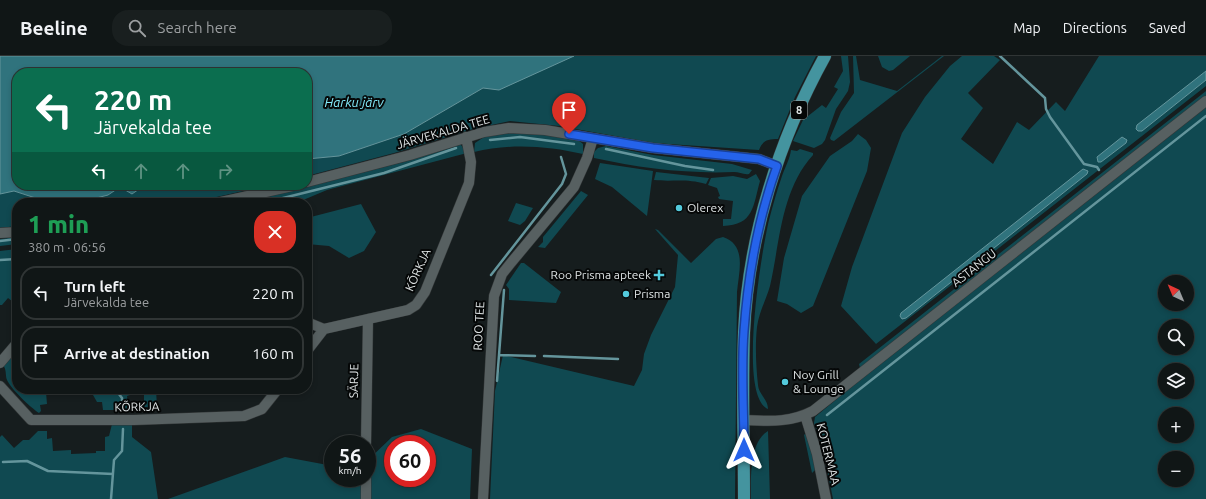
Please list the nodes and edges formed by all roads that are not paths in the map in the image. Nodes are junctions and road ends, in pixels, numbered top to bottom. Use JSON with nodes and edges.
{"nodes":[{"id":1,"x":824,"y":56,"type":"edge"},
{"id":2,"x":1206,"y":101,"type":"edge"},
{"id":3,"x":466,"y":137,"type":"junction"},
{"id":4,"x":593,"y":138,"type":"junction"},
{"id":5,"x":777,"y":166,"type":"junction"},
{"id":6,"x":312,"y":181,"type":"edge"},
{"id":7,"x":274,"y":190,"type":"edge"},
{"id":8,"x":238,"y":198,"type":"edge"},
{"id":9,"x":12,"y":232,"type":"edge"},
{"id":10,"x":0,"y":233,"type":"edge"},
{"id":11,"x":368,"y":319,"type":"junction"},
{"id":12,"x":312,"y":324,"type":"edge"},
{"id":13,"x":324,"y":329,"type":"junction"},
{"id":14,"x":312,"y":345,"type":"edge"},
{"id":15,"x":12,"y":349,"type":"edge"},
{"id":16,"x":0,"y":363,"type":"edge"},
{"id":17,"x":0,"y":386,"type":"edge"},
{"id":18,"x":274,"y":394,"type":"edge"},
{"id":19,"x":805,"y":415,"type":"junction"},
{"id":20,"x":744,"y":420,"type":"junction"},
{"id":21,"x":366,"y":435,"type":"edge"},
{"id":22,"x":366,"y":487,"type":"edge"},
{"id":23,"x":366,"y":499,"type":"edge"},
{"id":24,"x":482,"y":499,"type":"edge"},
{"id":25,"x":744,"y":499,"type":"edge"},
{"id":26,"x":826,"y":499,"type":"edge"}],
"edges":[{"from":1,"to":5,"type":"main road","number":"8"},
{"from":2,"to":19,"type":"street","name":"ASTANGU"},
{"from":3,"to":4,"type":"street","name":"JÄRVEKALDA TEE"},
{"from":3,"to":6,"type":"street","name":"JÄRVEKALDA TEE"},
{"from":3,"to":11,"type":"street","name":"KÕRKJA"},
{"from":4,"to":5,"type":"street","name":"JÄRVEKALDA TEE"},
{"from":4,"to":24,"type":"street","name":"ROO TEE"},
{"from":5,"to":20,"type":"main road","number":"8"},
{"from":7,"to":8,"type":"street"},
{"from":9,"to":10,"type":"street"},
{"from":11,"to":13,"type":"street","name":"KÕRKJA"},
{"from":11,"to":21,"type":"street","name":"SÄRJE"},
{"from":12,"to":13,"type":"street"},
{"from":13,"to":14,"type":"street"},
{"from":15,"to":16,"type":"street"},
{"from":17,"to":18,"type":"street","name":"KÕRKJA"},
{"from":19,"to":20,"type":"street","name":"ASTANGU"},
{"from":19,"to":26,"type":"street","name":"KOTERMAA"},
{"from":20,"to":25,"type":"main road","number":"8"},
{"from":22,"to":23,"type":"street"}]}
